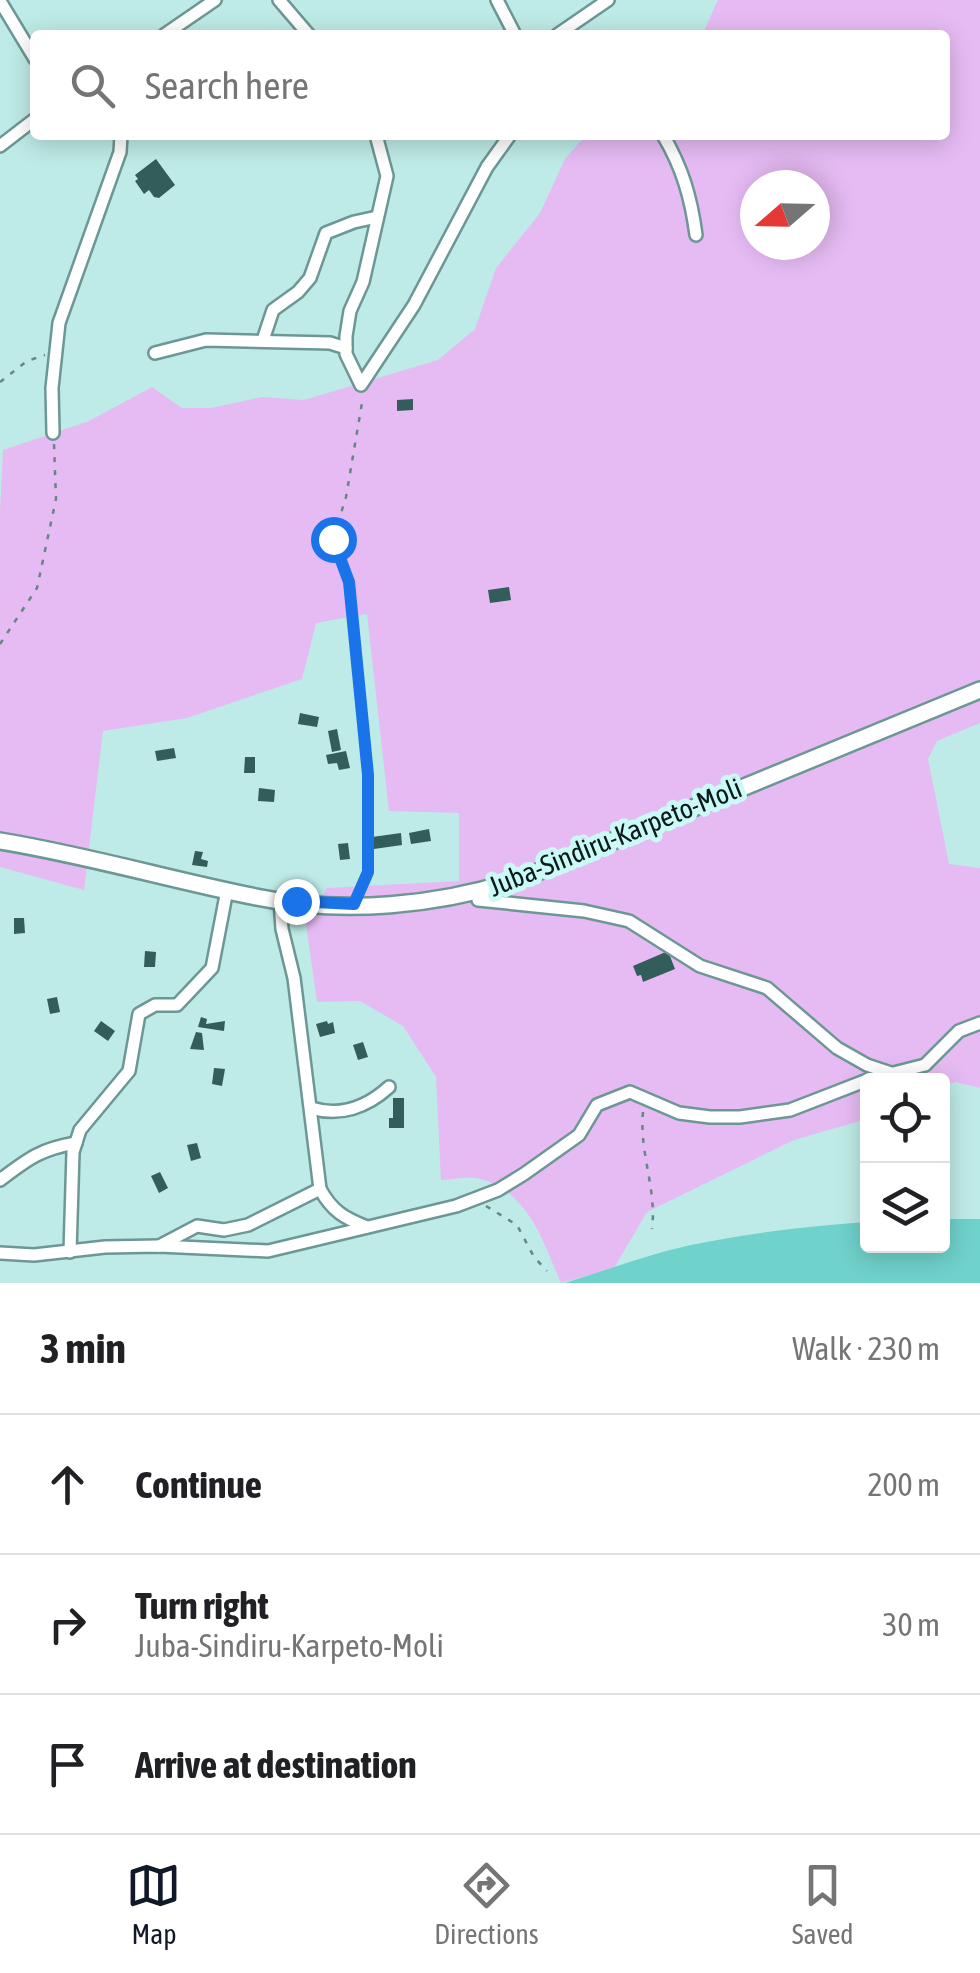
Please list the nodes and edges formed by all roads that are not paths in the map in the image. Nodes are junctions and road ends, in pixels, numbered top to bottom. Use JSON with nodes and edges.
{"nodes":[{"id":1,"x":215,"y":0,"type":"edge"},
{"id":2,"x":280,"y":0,"type":"edge"},
{"id":3,"x":497,"y":0,"type":"edge"},
{"id":4,"x":608,"y":0,"type":"edge"},
{"id":5,"x":0,"y":1,"type":"edge"},
{"id":6,"x":171,"y":30,"type":"edge"},
{"id":7,"x":304,"y":30,"type":"edge"},
{"id":8,"x":512,"y":30,"type":"edge"},
{"id":9,"x":564,"y":30,"type":"edge"},
{"id":10,"x":30,"y":52,"type":"edge"},
{"id":11,"x":30,"y":123,"type":"edge"},
{"id":12,"x":121,"y":140,"type":"edge"},
{"id":13,"x":377,"y":140,"type":"edge"},
{"id":14,"x":506,"y":140,"type":"edge"},
{"id":15,"x":665,"y":140,"type":"edge"},
{"id":16,"x":0,"y":146,"type":"edge"},
{"id":17,"x":377,"y":217,"type":"junction"},
{"id":18,"x":696,"y":234,"type":"dead end"},
{"id":19,"x":262,"y":340,"type":"junction"},
{"id":20,"x":346,"y":348,"type":"junction"},
{"id":21,"x":154,"y":353,"type":"dead end"},
{"id":22,"x":53,"y":433,"type":"road end"},
{"id":23,"x":980,"y":690,"type":"edge"},
{"id":24,"x":0,"y":841,"type":"edge"},
{"id":25,"x":227,"y":890,"type":"junction"},
{"id":26,"x":280,"y":900,"type":"junction"},
{"id":27,"x":478,"y":900,"type":"dead end"},
{"id":28,"x":980,"y":1023,"type":"edge"},
{"id":29,"x":891,"y":1073,"type":"edge"},
{"id":30,"x":897,"y":1073,"type":"edge"},
{"id":31,"x":860,"y":1084,"type":"edge"},
{"id":32,"x":389,"y":1087,"type":"dead end"},
{"id":33,"x":310,"y":1108,"type":"junction"},
{"id":34,"x":76,"y":1143,"type":"junction"},
{"id":35,"x":0,"y":1180,"type":"edge"},
{"id":36,"x":320,"y":1189,"type":"junction"},
{"id":37,"x":368,"y":1228,"type":"junction"},
{"id":38,"x":160,"y":1246,"type":"junction"},
{"id":39,"x":70,"y":1252,"type":"junction"},
{"id":40,"x":0,"y":1253,"type":"edge"}],
"edges":[{"from":1,"to":6,"type":"street"},
{"from":2,"to":7,"type":"street"},
{"from":3,"to":8,"type":"street"},
{"from":4,"to":9,"type":"street"},
{"from":5,"to":10,"type":"street"},
{"from":11,"to":16,"type":"street"},
{"from":12,"to":22,"type":"street"},
{"from":13,"to":17,"type":"street"},
{"from":14,"to":20,"type":"street"},
{"from":15,"to":18,"type":"street"},
{"from":17,"to":19,"type":"street"},
{"from":17,"to":20,"type":"street"},
{"from":19,"to":20,"type":"street"},
{"from":19,"to":21,"type":"street"},
{"from":23,"to":26,"type":"main road","name":"Juba-Sindiru-Karpeto-Moli"},
{"from":24,"to":25,"type":"main road","name":"Juba-Sindiru-Karpeto-Moli"},
{"from":25,"to":26,"type":"main road","name":"Juba-Sindiru-Karpeto-Moli"},
{"from":25,"to":34,"type":"street"},
{"from":26,"to":33,"type":"street"},
{"from":27,"to":29,"type":"street"},
{"from":28,"to":30,"type":"street"},
{"from":31,"to":37,"type":"street"},
{"from":32,"to":33,"type":"street"},
{"from":33,"to":36,"type":"street"},
{"from":34,"to":35,"type":"street"},
{"from":34,"to":39,"type":"street"},
{"from":36,"to":37,"type":"street"},
{"from":36,"to":38,"type":"street"},
{"from":37,"to":38,"type":"street"},
{"from":38,"to":39,"type":"street"},
{"from":39,"to":40,"type":"street"}]}
